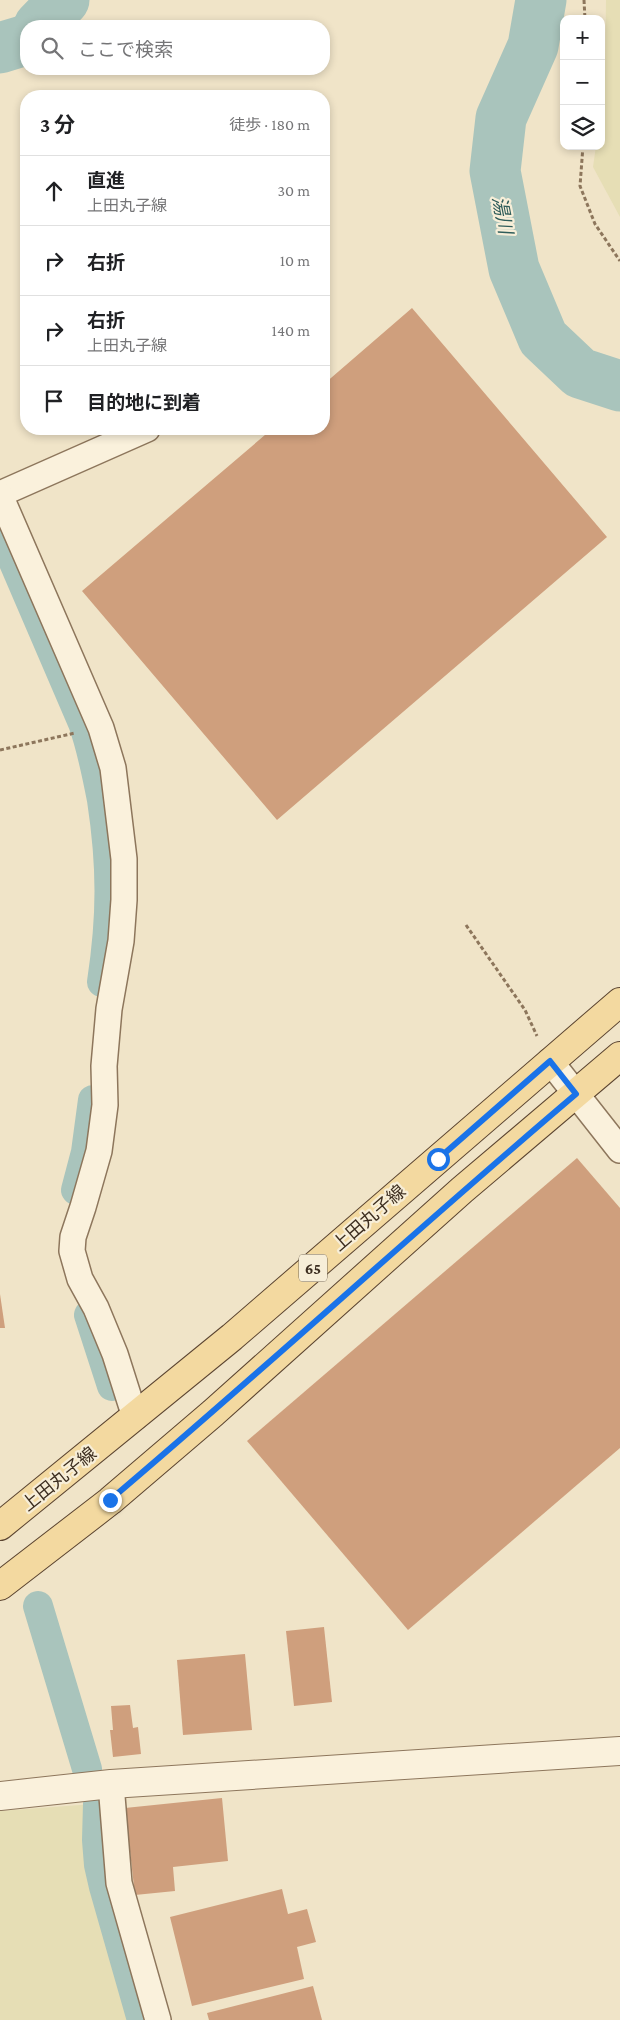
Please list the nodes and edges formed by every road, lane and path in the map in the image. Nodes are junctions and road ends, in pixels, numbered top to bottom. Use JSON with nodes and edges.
{"nodes":[{"id":1,"x":584,"y":0,"type":"edge"},
{"id":2,"x":585,"y":15,"type":"edge"},
{"id":3,"x":583,"y":150,"type":"edge"},
{"id":4,"x":620,"y":261,"type":"edge"},
{"id":5,"x":134,"y":435,"type":"edge"},
{"id":6,"x":0,"y":495,"type":"edge"},
{"id":7,"x":79,"y":732,"type":"dead end"},
{"id":8,"x":0,"y":750,"type":"edge"},
{"id":9,"x":466,"y":925,"type":"dead end"},
{"id":10,"x":620,"y":1002,"type":"edge"},
{"id":11,"x":620,"y":1056,"type":"edge"},
{"id":12,"x":550,"y":1061,"type":"junction"},
{"id":13,"x":576,"y":1094,"type":"junction"},
{"id":14,"x":620,"y":1150,"type":"edge"},
{"id":15,"x":135,"y":1417,"type":"junction"},
{"id":16,"x":0,"y":1526,"type":"edge"},
{"id":17,"x":0,"y":1586,"type":"edge"},
{"id":18,"x":620,"y":1751,"type":"edge"},
{"id":19,"x":111,"y":1784,"type":"junction"},
{"id":20,"x":0,"y":1796,"type":"edge"},
{"id":21,"x":158,"y":2020,"type":"edge"}],
"edges":[{"from":1,"to":2,"type":"path"},
{"from":3,"to":4,"type":"path"},
{"from":5,"to":6,"type":"street"},
{"from":6,"to":15,"type":"street"},
{"from":7,"to":8,"type":"path"},
{"from":9,"to":12,"type":"path"},
{"from":10,"to":12,"type":"main road","name":"上田丸子線","number":"65"},
{"from":11,"to":13,"type":"main road","number":"65"},
{"from":12,"to":13,"type":"street"},
{"from":12,"to":15,"type":"main road","name":"上田丸子線","number":"65"},
{"from":13,"to":14,"type":"street"},
{"from":13,"to":17,"type":"main road","number":"65"},
{"from":15,"to":16,"type":"main road","name":"上田丸子線","number":"65"},
{"from":18,"to":19,"type":"street"},
{"from":19,"to":20,"type":"street"},
{"from":19,"to":21,"type":"street"}]}
